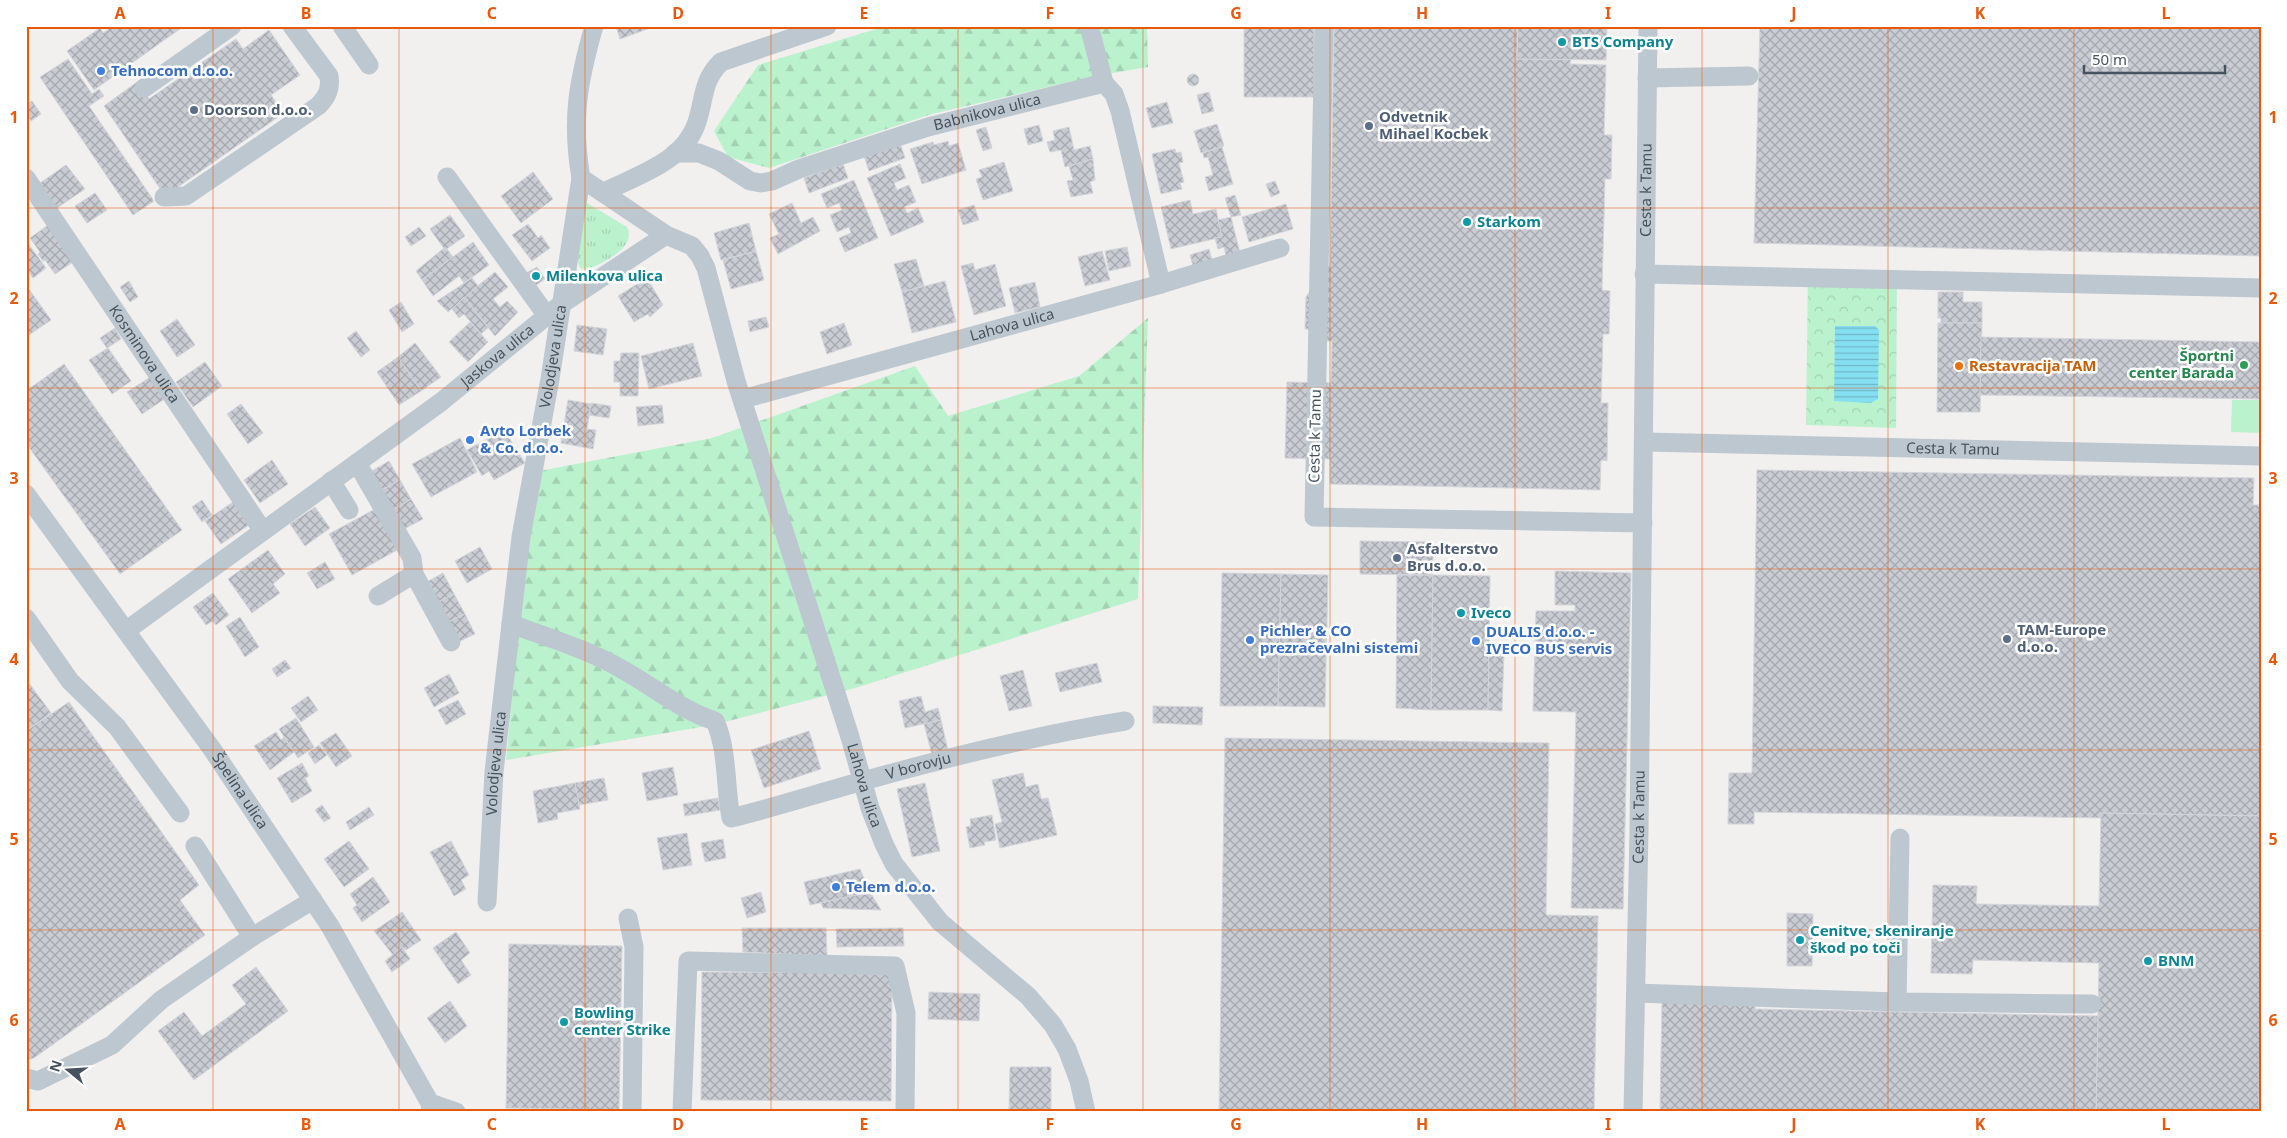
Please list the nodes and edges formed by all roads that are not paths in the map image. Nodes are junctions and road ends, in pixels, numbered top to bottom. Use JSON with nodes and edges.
{"nodes":[{"id":1,"x":232,"y":26,"type":"edge"},
{"id":2,"x":292,"y":26,"type":"edge"},
{"id":3,"x":342,"y":26,"type":"edge"},
{"id":4,"x":594,"y":26,"type":"edge"},
{"id":5,"x":827,"y":26,"type":"edge"},
{"id":6,"x":1089,"y":26,"type":"edge"},
{"id":7,"x":1324,"y":26,"type":"edge"},
{"id":8,"x":1648,"y":26,"type":"edge"},
{"id":9,"x":369,"y":65,"type":"dead end"},
{"id":10,"x":1749,"y":76,"type":"dead end"},
{"id":11,"x":1647,"y":78,"type":"junction"},
{"id":12,"x":1104,"y":83,"type":"junction"},
{"id":13,"x":144,"y":88,"type":"dead end"},
{"id":14,"x":675,"y":153,"type":"junction"},
{"id":15,"x":447,"y":177,"type":"dead end"},
{"id":16,"x":26,"y":178,"type":"edge"},
{"id":17,"x":580,"y":178,"type":"junction"},
{"id":18,"x":604,"y":192,"type":"junction"},
{"id":19,"x":164,"y":197,"type":"dead end"},
{"id":20,"x":666,"y":235,"type":"junction"},
{"id":21,"x":1280,"y":248,"type":"dead end"},
{"id":22,"x":1644,"y":274,"type":"junction"},
{"id":23,"x":1161,"y":284,"type":"junction"},
{"id":24,"x":2261,"y":288,"type":"edge"},
{"id":25,"x":554,"y":310,"type":"junction"},
{"id":26,"x":743,"y":399,"type":"junction"},
{"id":27,"x":1644,"y":442,"type":"junction"},
{"id":28,"x":2261,"y":456,"type":"edge"},
{"id":29,"x":357,"y":463,"type":"junction"},
{"id":30,"x":331,"y":481,"type":"junction"},
{"id":31,"x":30,"y":505,"type":"edge"},
{"id":32,"x":349,"y":510,"type":"dead end"},
{"id":33,"x":1643,"y":524,"type":"junction"},
{"id":34,"x":263,"y":531,"type":"junction"},
{"id":35,"x":414,"y":574,"type":"junction"},
{"id":36,"x":378,"y":596,"type":"dead end"},
{"id":37,"x":26,"y":618,"type":"edge"},
{"id":38,"x":511,"y":624,"type":"junction"},
{"id":39,"x":127,"y":630,"type":"junction"},
{"id":40,"x":451,"y":642,"type":"dead end"},
{"id":41,"x":1125,"y":721,"type":"dead end"},
{"id":42,"x":862,"y":781,"type":"junction"},
{"id":43,"x":180,"y":813,"type":"dead end"},
{"id":44,"x":1900,"y":838,"type":"dead end"},
{"id":45,"x":195,"y":846,"type":"dead end"},
{"id":46,"x":312,"y":900,"type":"junction"},
{"id":47,"x":487,"y":902,"type":"dead end"},
{"id":48,"x":628,"y":918,"type":"dead end"},
{"id":49,"x":252,"y":937,"type":"junction"},
{"id":50,"x":1636,"y":993,"type":"junction"},
{"id":51,"x":1897,"y":1002,"type":"junction"},
{"id":52,"x":2092,"y":1004,"type":"dead end"},
{"id":53,"x":26,"y":1078,"type":"edge"},
{"id":54,"x":430,"y":1107,"type":"edge"},
{"id":55,"x":456,"y":1112,"type":"edge"},
{"id":56,"x":632,"y":1112,"type":"edge"},
{"id":57,"x":682,"y":1112,"type":"edge"},
{"id":58,"x":904,"y":1112,"type":"edge"},
{"id":59,"x":1086,"y":1112,"type":"edge"},
{"id":60,"x":1633,"y":1112,"type":"edge"}],
"edges":[{"from":1,"to":13,"type":"street"},
{"from":2,"to":19,"type":"street"},
{"from":3,"to":9,"type":"street"},
{"from":4,"to":17,"type":"street","name":"Volodjeva ulica"},
{"from":5,"to":14,"type":"street"},
{"from":6,"to":12,"type":"street"},
{"from":7,"to":33,"type":"street","name":"Cesta k Tamu"},
{"from":8,"to":11,"type":"street","name":"Cesta k Tamu"},
{"from":10,"to":11,"type":"street"},
{"from":11,"to":22,"type":"street","name":"Cesta k Tamu"},
{"from":12,"to":14,"type":"street","name":"Babnikova ulica"},
{"from":12,"to":23,"type":"street"},
{"from":14,"to":18,"type":"street"},
{"from":15,"to":25,"type":"street"},
{"from":16,"to":34,"type":"street","name":"Kosminova ulica"},
{"from":17,"to":18,"type":"street"},
{"from":17,"to":25,"type":"street","name":"Volodjeva ulica"},
{"from":18,"to":20,"type":"street"},
{"from":20,"to":25,"type":"street","name":"Jaskova ulica"},
{"from":20,"to":26,"type":"street","name":"Lahova ulica"},
{"from":21,"to":23,"type":"street","name":"Lahova ulica"},
{"from":22,"to":24,"type":"street"},
{"from":22,"to":27,"type":"street","name":"Cesta k Tamu"},
{"from":23,"to":26,"type":"street","name":"Lahova ulica"},
{"from":25,"to":29,"type":"street","name":"Jaskova ulica"},
{"from":25,"to":38,"type":"street","name":"Volodjeva ulica"},
{"from":26,"to":42,"type":"street","name":"Lahova ulica"},
{"from":27,"to":28,"type":"street","name":"Cesta k Tamu"},
{"from":27,"to":33,"type":"street","name":"Cesta k Tamu"},
{"from":29,"to":30,"type":"street","name":"Jaskova ulica"},
{"from":29,"to":35,"type":"street"},
{"from":30,"to":32,"type":"street"},
{"from":30,"to":34,"type":"street","name":"Jaskova ulica"},
{"from":31,"to":39,"type":"street","name":"Špelina ulica"},
{"from":33,"to":50,"type":"street","name":"Cesta k Tamu"},
{"from":34,"to":39,"type":"street","name":"Jaskova ulica"},
{"from":35,"to":36,"type":"street"},
{"from":35,"to":40,"type":"street"},
{"from":37,"to":43,"type":"street"},
{"from":38,"to":42,"type":"street","name":"V borovju"},
{"from":38,"to":47,"type":"street","name":"Volodjeva ulica"},
{"from":39,"to":46,"type":"street","name":"Špelina ulica"},
{"from":41,"to":42,"type":"street","name":"V borovju"},
{"from":42,"to":59,"type":"street","name":"Lahova ulica"},
{"from":44,"to":51,"type":"street"},
{"from":45,"to":49,"type":"street"},
{"from":46,"to":49,"type":"street"},
{"from":46,"to":54,"type":"street","name":"Špelina ulica"},
{"from":48,"to":56,"type":"street"},
{"from":49,"to":53,"type":"street"},
{"from":50,"to":51,"type":"street"},
{"from":50,"to":60,"type":"street","name":"Cesta k Tamu"},
{"from":51,"to":52,"type":"street"},
{"from":54,"to":55,"type":"street"},
{"from":57,"to":58,"type":"street"}]}
